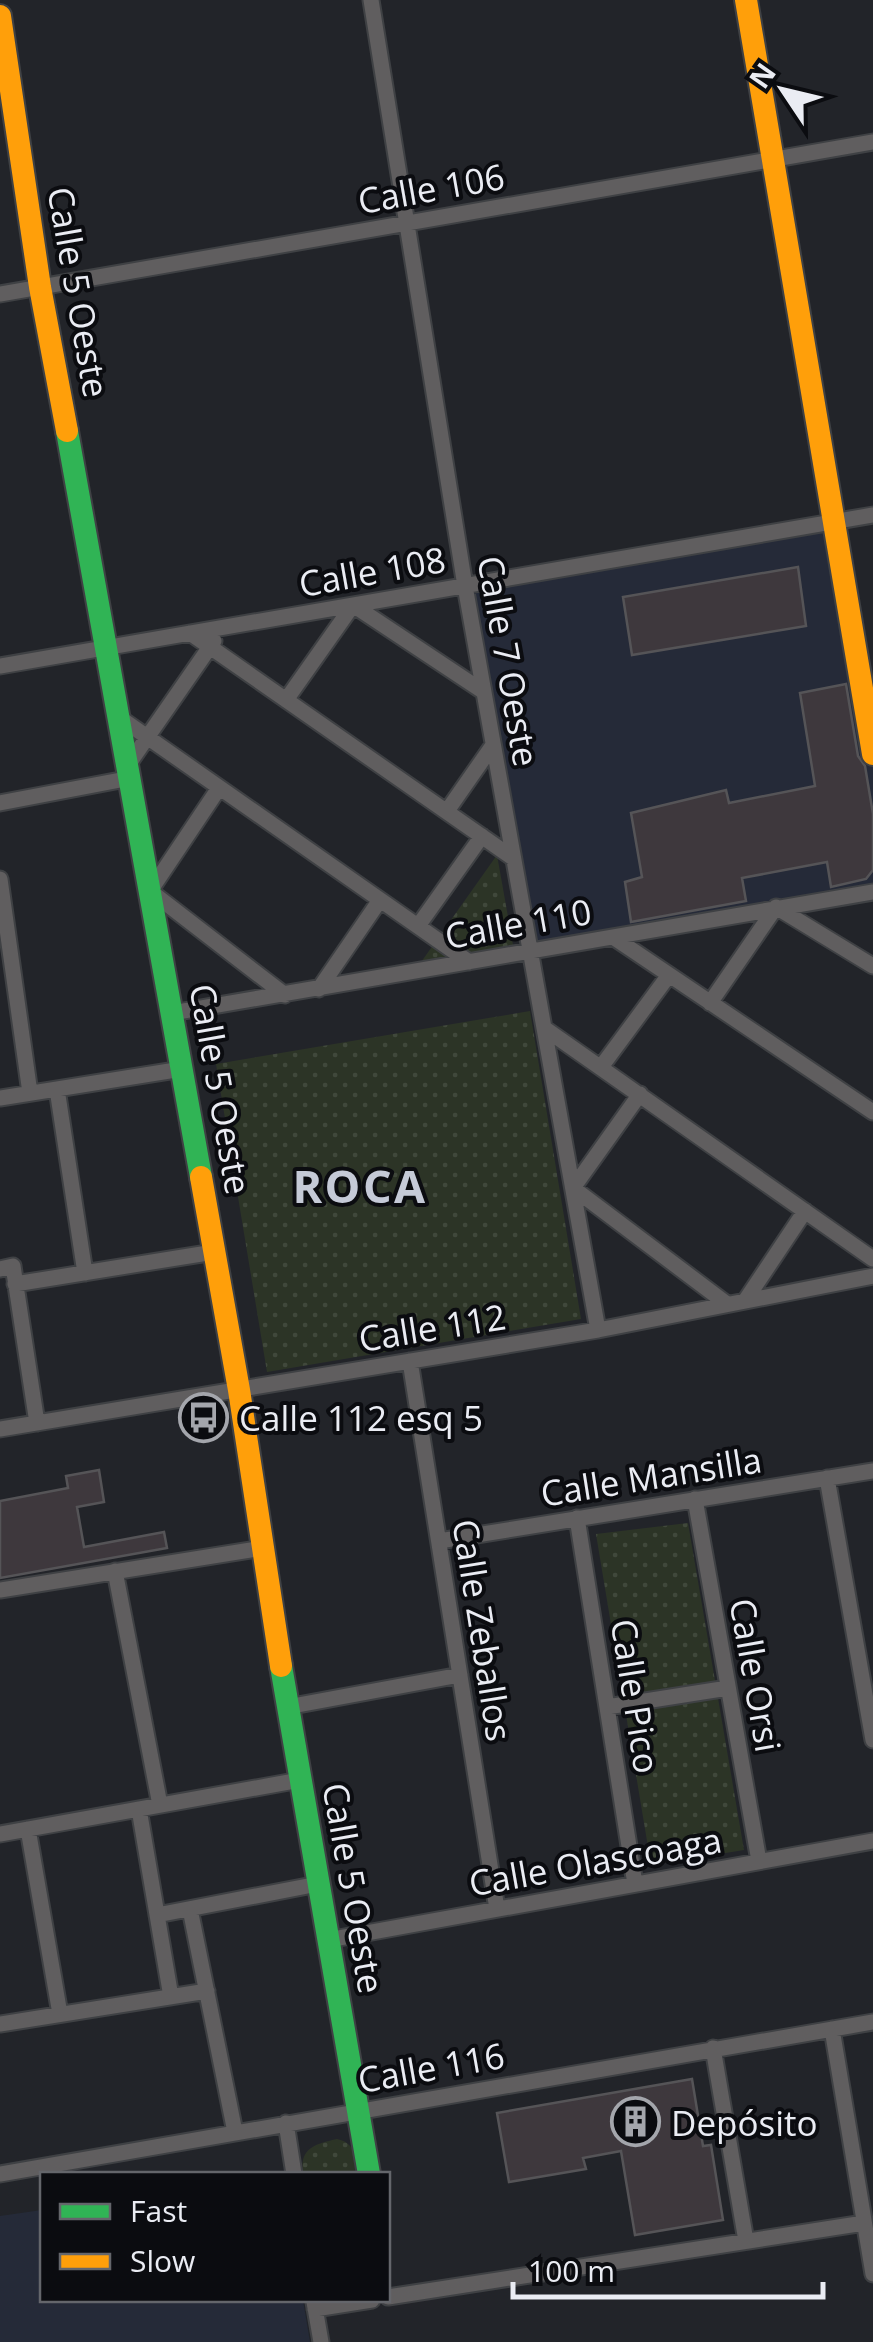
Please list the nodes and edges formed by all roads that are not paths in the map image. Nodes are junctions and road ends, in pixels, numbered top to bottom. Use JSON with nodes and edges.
{"nodes":[{"id":1,"x":372,"y":0,"type":"edge"},
{"id":2,"x":746,"y":0,"type":"edge"},
{"id":3,"x":0,"y":16,"type":"edge"},
{"id":4,"x":873,"y":142,"type":"edge"},
{"id":5,"x":774,"y":159,"type":"junction"},
{"id":6,"x":407,"y":223,"type":"junction"},
{"id":7,"x":40,"y":287,"type":"junction"},
{"id":8,"x":0,"y":294,"type":"edge"},
{"id":9,"x":873,"y":515,"type":"edge"},
{"id":10,"x":834,"y":522,"type":"junction"},
{"id":11,"x":464,"y":586,"type":"junction"},
{"id":12,"x":354,"y":605,"type":"junction"},
{"id":13,"x":223,"y":627,"type":"junction"},
{"id":14,"x":190,"y":633,"type":"junction"},
{"id":15,"x":108,"y":647,"type":"junction"},
{"id":16,"x":210,"y":647,"type":"junction"},
{"id":17,"x":0,"y":666,"type":"edge"},
{"id":18,"x":484,"y":692,"type":"junction"},
{"id":19,"x":286,"y":700,"type":"junction"},
{"id":20,"x":120,"y":718,"type":"junction"},
{"id":21,"x":147,"y":738,"type":"junction"},
{"id":22,"x":493,"y":745,"type":"junction"},
{"id":23,"x":873,"y":754,"type":"edge"},
{"id":24,"x":130,"y":772,"type":"junction"},
{"id":25,"x":219,"y":788,"type":"junction"},
{"id":26,"x":0,"y":802,"type":"edge"},
{"id":27,"x":446,"y":811,"type":"junction"},
{"id":28,"x":482,"y":836,"type":"junction"},
{"id":29,"x":513,"y":858,"type":"junction"},
{"id":30,"x":0,"y":879,"type":"edge"},
{"id":31,"x":150,"y":891,"type":"junction"},
{"id":32,"x":873,"y":892,"type":"edge"},
{"id":33,"x":380,"y":900,"type":"junction"},
{"id":34,"x":776,"y":907,"type":"junction"},
{"id":35,"x":418,"y":926,"type":"junction"},
{"id":36,"x":613,"y":938,"type":"junction"},
{"id":37,"x":530,"y":952,"type":"junction"},
{"id":38,"x":470,"y":962,"type":"junction"},
{"id":39,"x":6,"y":963,"type":"edge"},
{"id":40,"x":873,"y":966,"type":"edge"},
{"id":41,"x":668,"y":974,"type":"junction"},
{"id":42,"x":319,"y":989,"type":"junction"},
{"id":43,"x":285,"y":996,"type":"junction"},
{"id":44,"x":710,"y":1002,"type":"junction"},
{"id":45,"x":172,"y":1014,"type":"junction"},
{"id":46,"x":544,"y":1028,"type":"junction"},
{"id":47,"x":601,"y":1067,"type":"junction"},
{"id":48,"x":182,"y":1069,"type":"junction"},
{"id":49,"x":57,"y":1089,"type":"junction"},
{"id":50,"x":30,"y":1093,"type":"junction"},
{"id":51,"x":640,"y":1094,"type":"junction"},
{"id":52,"x":0,"y":1098,"type":"edge"},
{"id":53,"x":873,"y":1112,"type":"edge"},
{"id":54,"x":572,"y":1188,"type":"junction"},
{"id":55,"x":805,"y":1211,"type":"junction"},
{"id":56,"x":214,"y":1252,"type":"junction"},
{"id":57,"x":872,"y":1255,"type":"edge"},
{"id":58,"x":6,"y":1267,"type":"edge"},
{"id":59,"x":85,"y":1273,"type":"junction"},
{"id":60,"x":873,"y":1276,"type":"edge"},
{"id":61,"x":16,"y":1284,"type":"junction"},
{"id":62,"x":745,"y":1301,"type":"junction"},
{"id":63,"x":727,"y":1304,"type":"junction"},
{"id":64,"x":598,"y":1330,"type":"junction"},
{"id":65,"x":410,"y":1360,"type":"junction"},
{"id":66,"x":239,"y":1390,"type":"junction"},
{"id":67,"x":37,"y":1423,"type":"junction"},
{"id":68,"x":0,"y":1430,"type":"edge"},
{"id":69,"x":873,"y":1470,"type":"edge"},
{"id":70,"x":827,"y":1478,"type":"junction"},
{"id":71,"x":696,"y":1499,"type":"junction"},
{"id":72,"x":577,"y":1518,"type":"junction"},
{"id":73,"x":439,"y":1541,"type":"junction"},
{"id":74,"x":263,"y":1548,"type":"junction"},
{"id":75,"x":115,"y":1571,"type":"junction"},
{"id":76,"x":0,"y":1590,"type":"edge"},
{"id":77,"x":460,"y":1675,"type":"junction"},
{"id":78,"x":728,"y":1688,"type":"junction"},
{"id":79,"x":287,"y":1707,"type":"junction"},
{"id":80,"x":607,"y":1707,"type":"junction"},
{"id":81,"x":872,"y":1734,"type":"edge"},
{"id":82,"x":300,"y":1780,"type":"junction"},
{"id":83,"x":160,"y":1805,"type":"junction"},
{"id":84,"x":139,"y":1808,"type":"junction"},
{"id":85,"x":28,"y":1829,"type":"junction"},
{"id":86,"x":0,"y":1834,"type":"edge"},
{"id":87,"x":873,"y":1840,"type":"edge"},
{"id":88,"x":758,"y":1862,"type":"junction"},
{"id":89,"x":318,"y":1884,"type":"junction"},
{"id":90,"x":635,"y":1884,"type":"junction"},
{"id":91,"x":190,"y":1909,"type":"junction"},
{"id":92,"x":497,"y":1909,"type":"junction"},
{"id":93,"x":157,"y":1915,"type":"junction"},
{"id":94,"x":328,"y":1940,"type":"junction"},
{"id":95,"x":207,"y":1991,"type":"junction"},
{"id":96,"x":171,"y":1997,"type":"junction"},
{"id":97,"x":60,"y":2014,"type":"junction"},
{"id":98,"x":873,"y":2022,"type":"edge"},
{"id":99,"x":0,"y":2024,"type":"edge"},
{"id":100,"x":832,"y":2029,"type":"junction"},
{"id":101,"x":712,"y":2048,"type":"junction"},
{"id":102,"x":358,"y":2110,"type":"junction"},
{"id":103,"x":286,"y":2123,"type":"junction"},
{"id":104,"x":235,"y":2132,"type":"junction"},
{"id":105,"x":294,"y":2172,"type":"edge"},
{"id":106,"x":369,"y":2172,"type":"edge"},
{"id":107,"x":0,"y":2174,"type":"edge"},
{"id":108,"x":864,"y":2223,"type":"junction"},
{"id":109,"x":746,"y":2241,"type":"junction"},
{"id":110,"x":873,"y":2274,"type":"edge"},
{"id":111,"x":390,"y":2292,"type":"edge"},
{"id":112,"x":344,"y":2302,"type":"edge"},
{"id":113,"x":315,"y":2304,"type":"edge"},
{"id":114,"x":321,"y":2342,"type":"edge"}],
"edges":[{"from":1,"to":6,"type":"street","name":"Calle 7 Oeste"},
{"from":2,"to":5,"type":"street"},
{"from":3,"to":7,"type":"street","name":"Calle 5 Oeste"},
{"from":4,"to":5,"type":"street","name":"Calle 106"},
{"from":5,"to":6,"type":"street","name":"Calle 106"},
{"from":5,"to":10,"type":"street"},
{"from":6,"to":7,"type":"street","name":"Calle 106"},
{"from":6,"to":11,"type":"street","name":"Calle 7 Oeste"},
{"from":7,"to":8,"type":"street","name":"Calle 106"},
{"from":7,"to":15,"type":"street","name":"Calle 5 Oeste"},
{"from":9,"to":10,"type":"street","name":"Calle 108"},
{"from":10,"to":11,"type":"street","name":"Calle 108"},
{"from":10,"to":23,"type":"street"},
{"from":11,"to":12,"type":"street","name":"Calle 108"},
{"from":11,"to":18,"type":"street","name":"Calle 7 Oeste"},
{"from":12,"to":13,"type":"street","name":"Calle 108"},
{"from":12,"to":18,"type":"street"},
{"from":12,"to":19,"type":"street"},
{"from":13,"to":14,"type":"street","name":"Calle 108"},
{"from":13,"to":16,"type":"street"},
{"from":14,"to":15,"type":"street","name":"Calle 108"},
{"from":14,"to":16,"type":"street"},
{"from":15,"to":17,"type":"street","name":"Calle 108"},
{"from":15,"to":20,"type":"street","name":"Calle 5 Oeste"},
{"from":16,"to":19,"type":"street"},
{"from":16,"to":21,"type":"street"},
{"from":18,"to":22,"type":"street","name":"Calle 7 Oeste"},
{"from":19,"to":27,"type":"street"},
{"from":20,"to":21,"type":"street"},
{"from":20,"to":24,"type":"street","name":"Calle 5 Oeste"},
{"from":21,"to":24,"type":"street"},
{"from":21,"to":25,"type":"street"},
{"from":22,"to":27,"type":"street"},
{"from":22,"to":29,"type":"street","name":"Calle 7 Oeste"},
{"from":24,"to":26,"type":"street"},
{"from":24,"to":31,"type":"street","name":"Calle 5 Oeste"},
{"from":25,"to":31,"type":"street"},
{"from":25,"to":33,"type":"street"},
{"from":27,"to":28,"type":"street"},
{"from":28,"to":29,"type":"street"},
{"from":28,"to":35,"type":"street"},
{"from":29,"to":37,"type":"street","name":"Calle 7 Oeste"},
{"from":30,"to":39,"type":"street"},
{"from":31,"to":43,"type":"street"},
{"from":31,"to":45,"type":"street","name":"Calle 5 Oeste"},
{"from":32,"to":34,"type":"street","name":"Calle 110"},
{"from":33,"to":35,"type":"street"},
{"from":33,"to":42,"type":"street"},
{"from":34,"to":36,"type":"street","name":"Calle 110"},
{"from":34,"to":40,"type":"street"},
{"from":34,"to":44,"type":"street"},
{"from":35,"to":38,"type":"street"},
{"from":36,"to":37,"type":"street","name":"Calle 110"},
{"from":36,"to":41,"type":"street"},
{"from":37,"to":38,"type":"street","name":"Calle 110"},
{"from":37,"to":46,"type":"street","name":"Calle 7 Oeste"},
{"from":38,"to":42,"type":"street","name":"Calle 110"},
{"from":39,"to":50,"type":"street"},
{"from":41,"to":44,"type":"street"},
{"from":41,"to":47,"type":"street"},
{"from":42,"to":43,"type":"street","name":"Calle 110"},
{"from":43,"to":45,"type":"street","name":"Calle 110"},
{"from":44,"to":53,"type":"street"},
{"from":45,"to":48,"type":"street","name":"Calle 5 Oeste"},
{"from":46,"to":47,"type":"street"},
{"from":46,"to":54,"type":"street","name":"Calle 7 Oeste"},
{"from":47,"to":51,"type":"street"},
{"from":48,"to":49,"type":"street"},
{"from":48,"to":56,"type":"street","name":"Calle 5 Oeste"},
{"from":49,"to":50,"type":"street"},
{"from":49,"to":59,"type":"street"},
{"from":50,"to":52,"type":"street"},
{"from":51,"to":54,"type":"street"},
{"from":51,"to":55,"type":"street"},
{"from":54,"to":63,"type":"street"},
{"from":54,"to":64,"type":"street","name":"Calle 7 Oeste"},
{"from":55,"to":57,"type":"street"},
{"from":55,"to":62,"type":"street"},
{"from":56,"to":59,"type":"street"},
{"from":56,"to":66,"type":"street","name":"Calle 5 Oeste"},
{"from":58,"to":61,"type":"street"},
{"from":59,"to":61,"type":"street"},
{"from":60,"to":62,"type":"street","name":"Calle 112"},
{"from":61,"to":67,"type":"street"},
{"from":62,"to":63,"type":"street","name":"Calle 112"},
{"from":63,"to":64,"type":"street","name":"Calle 112"},
{"from":64,"to":65,"type":"street","name":"Calle 112"},
{"from":65,"to":66,"type":"street","name":"Calle 112"},
{"from":65,"to":73,"type":"street","name":"Calle Zeballos"},
{"from":66,"to":67,"type":"street","name":"Calle 112"},
{"from":66,"to":74,"type":"street","name":"Calle 5 Oeste"},
{"from":67,"to":68,"type":"street","name":"Calle 112"},
{"from":69,"to":70,"type":"street","name":"Calle Mansilla"},
{"from":70,"to":71,"type":"street","name":"Calle Mansilla"},
{"from":70,"to":81,"type":"street"},
{"from":71,"to":72,"type":"street","name":"Calle Mansilla"},
{"from":71,"to":78,"type":"street","name":"Calle Orsi"},
{"from":72,"to":73,"type":"street","name":"Calle Mansilla"},
{"from":72,"to":80,"type":"street","name":"Calle Pico"},
{"from":73,"to":77,"type":"street","name":"Calle Zeballos"},
{"from":74,"to":75,"type":"street"},
{"from":74,"to":79,"type":"street","name":"Calle 5 Oeste"},
{"from":75,"to":76,"type":"street"},
{"from":75,"to":83,"type":"street"},
{"from":77,"to":79,"type":"street"},
{"from":77,"to":92,"type":"street","name":"Calle Zeballos"},
{"from":78,"to":80,"type":"street"},
{"from":78,"to":88,"type":"street","name":"Calle Orsi"},
{"from":79,"to":82,"type":"street","name":"Calle 5 Oeste"},
{"from":80,"to":90,"type":"street","name":"Calle Pico"},
{"from":82,"to":83,"type":"street"},
{"from":82,"to":89,"type":"street","name":"Calle 5 Oeste"},
{"from":83,"to":84,"type":"street"},
{"from":84,"to":85,"type":"street"},
{"from":84,"to":93,"type":"street"},
{"from":85,"to":86,"type":"street"},
{"from":85,"to":97,"type":"street"},
{"from":87,"to":88,"type":"street","name":"Calle Olascoaga"},
{"from":88,"to":90,"type":"street","name":"Calle Olascoaga"},
{"from":89,"to":91,"type":"street"},
{"from":89,"to":94,"type":"street","name":"Calle 5 Oeste"},
{"from":90,"to":92,"type":"street","name":"Calle Olascoaga"},
{"from":91,"to":93,"type":"street"},
{"from":91,"to":95,"type":"street"},
{"from":92,"to":94,"type":"street","name":"Calle Olascoaga"},
{"from":93,"to":96,"type":"street"},
{"from":94,"to":102,"type":"street","name":"Calle 5 Oeste"},
{"from":95,"to":96,"type":"street"},
{"from":95,"to":104,"type":"street"},
{"from":96,"to":97,"type":"street"},
{"from":97,"to":99,"type":"street"},
{"from":98,"to":100,"type":"street","name":"Calle 116"},
{"from":100,"to":101,"type":"street","name":"Calle 116"},
{"from":100,"to":108,"type":"street"},
{"from":101,"to":102,"type":"street","name":"Calle 116"},
{"from":101,"to":109,"type":"street"},
{"from":102,"to":103,"type":"street","name":"Calle 116"},
{"from":102,"to":106,"type":"street","name":"Calle 5 Oeste"},
{"from":103,"to":104,"type":"street","name":"Calle 116"},
{"from":103,"to":105,"type":"street"},
{"from":104,"to":107,"type":"street","name":"Calle 116"},
{"from":108,"to":109,"type":"street"},
{"from":108,"to":110,"type":"street"},
{"from":109,"to":111,"type":"street"},
{"from":112,"to":113,"type":"street"},
{"from":113,"to":114,"type":"street"}]}
